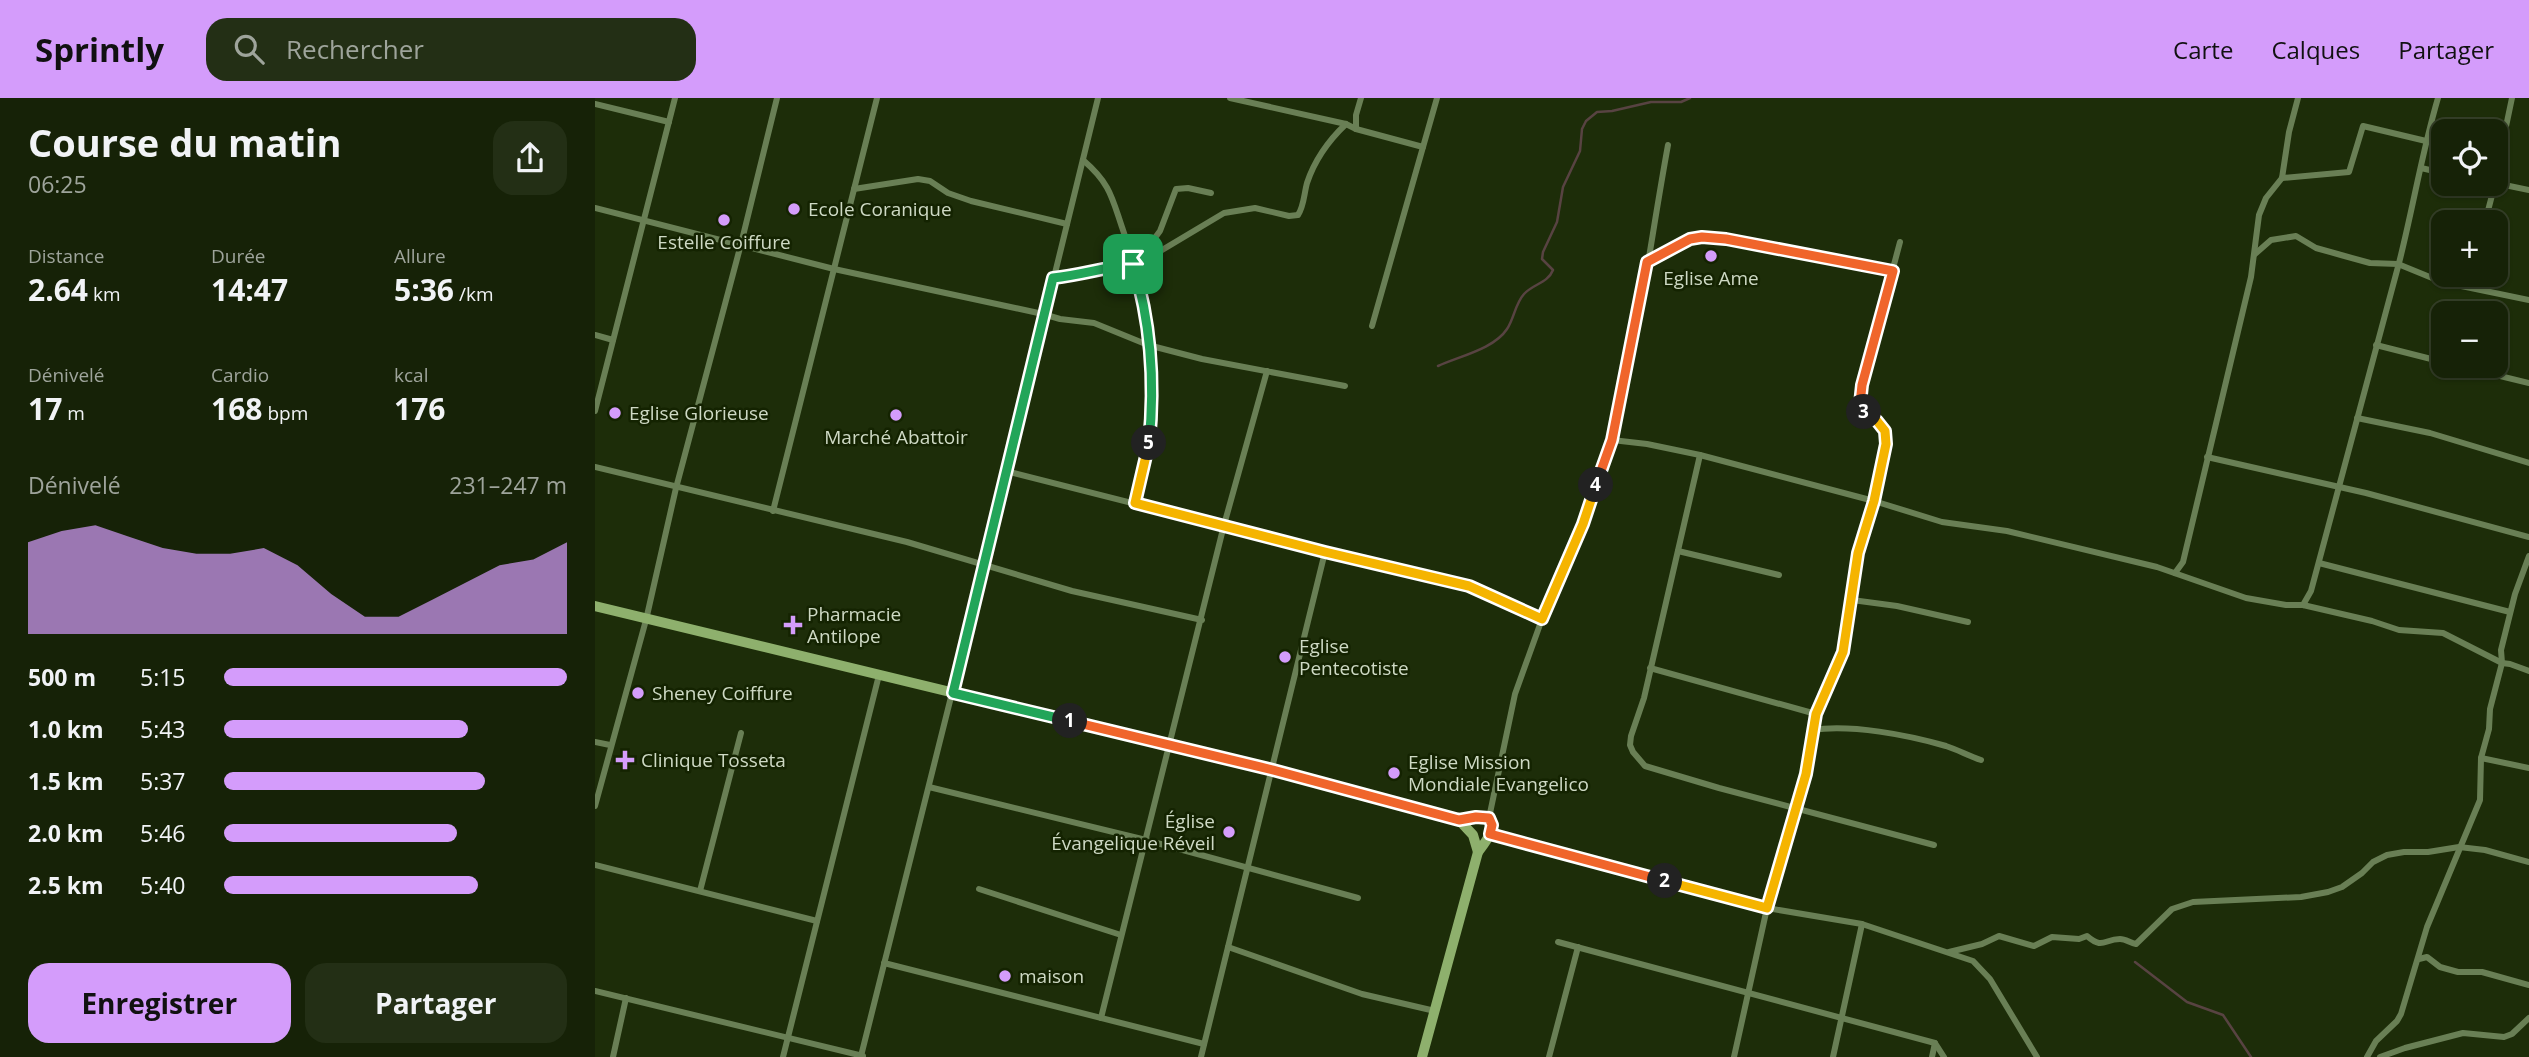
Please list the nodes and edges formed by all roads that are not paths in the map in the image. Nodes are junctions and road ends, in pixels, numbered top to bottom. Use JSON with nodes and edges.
{"nodes":[{"id":1,"x":675,"y":98,"type":"edge"},
{"id":2,"x":777,"y":98,"type":"edge"},
{"id":3,"x":877,"y":98,"type":"edge"},
{"id":4,"x":1098,"y":98,"type":"edge"},
{"id":5,"x":1230,"y":98,"type":"edge"},
{"id":6,"x":1361,"y":98,"type":"edge"},
{"id":7,"x":1437,"y":98,"type":"edge"},
{"id":8,"x":2298,"y":98,"type":"edge"},
{"id":9,"x":2438,"y":98,"type":"edge"},
{"id":10,"x":2512,"y":98,"type":"edge"},
{"id":11,"x":595,"y":104,"type":"edge"},
{"id":12,"x":2508,"y":119,"type":"edge"},
{"id":13,"x":669,"y":122,"type":"junction"},
{"id":14,"x":1346,"y":124,"type":"junction"},
{"id":15,"x":1356,"y":129,"type":"junction"},
{"id":16,"x":2426,"y":141,"type":"junction"},
{"id":17,"x":1668,"y":145,"type":"dead end"},
{"id":18,"x":1423,"y":147,"type":"junction"},
{"id":19,"x":1083,"y":160,"type":"junction"},
{"id":20,"x":2421,"y":168,"type":"junction"},
{"id":21,"x":2431,"y":170,"type":"edge"},
{"id":22,"x":2282,"y":178,"type":"junction"},
{"id":23,"x":2508,"y":185,"type":"edge"},
{"id":24,"x":854,"y":189,"type":"junction"},
{"id":25,"x":2529,"y":190,"type":"edge"},
{"id":26,"x":1211,"y":193,"type":"dead end"},
{"id":27,"x":595,"y":208,"type":"edge"},
{"id":28,"x":644,"y":220,"type":"junction"},
{"id":29,"x":1067,"y":224,"type":"junction"},
{"id":30,"x":1900,"y":242,"type":"dead end"},
{"id":31,"x":741,"y":244,"type":"junction"},
{"id":32,"x":2255,"y":254,"type":"junction"},
{"id":33,"x":1142,"y":262,"type":"junction"},
{"id":34,"x":1647,"y":262,"type":"junction"},
{"id":35,"x":1133,"y":264,"type":"junction"},
{"id":36,"x":2398,"y":264,"type":"junction"},
{"id":37,"x":834,"y":269,"type":"junction"},
{"id":38,"x":1893,"y":271,"type":"junction"},
{"id":39,"x":1053,"y":278,"type":"junction"},
{"id":40,"x":2431,"y":278,"type":"edge"},
{"id":41,"x":2468,"y":287,"type":"edge"},
{"id":42,"x":2529,"y":300,"type":"edge"},
{"id":43,"x":1043,"y":314,"type":"junction"},
{"id":44,"x":1372,"y":326,"type":"dead end"},
{"id":45,"x":595,"y":335,"type":"edge"},
{"id":46,"x":613,"y":340,"type":"junction"},
{"id":47,"x":1148,"y":345,"type":"junction"},
{"id":48,"x":2376,"y":345,"type":"junction"},
{"id":49,"x":2431,"y":359,"type":"edge"},
{"id":50,"x":1267,"y":371,"type":"junction"},
{"id":51,"x":2508,"y":378,"type":"edge"},
{"id":52,"x":2529,"y":383,"type":"edge"},
{"id":53,"x":1345,"y":386,"type":"dead end"},
{"id":54,"x":595,"y":411,"type":"edge"},
{"id":55,"x":2357,"y":418,"type":"junction"},
{"id":56,"x":1612,"y":440,"type":"junction"},
{"id":57,"x":1700,"y":456,"type":"junction"},
{"id":58,"x":2207,"y":457,"type":"junction"},
{"id":59,"x":2529,"y":463,"type":"edge"},
{"id":60,"x":595,"y":467,"type":"edge"},
{"id":61,"x":1006,"y":471,"type":"junction"},
{"id":62,"x":676,"y":488,"type":"junction"},
{"id":63,"x":2339,"y":488,"type":"junction"},
{"id":64,"x":1874,"y":501,"type":"junction"},
{"id":65,"x":1135,"y":503,"type":"junction"},
{"id":66,"x":773,"y":511,"type":"junction"},
{"id":67,"x":1224,"y":525,"type":"junction"},
{"id":68,"x":2529,"y":537,"type":"edge"},
{"id":69,"x":1678,"y":551,"type":"junction"},
{"id":70,"x":1325,"y":552,"type":"junction"},
{"id":71,"x":2529,"y":556,"type":"edge"},
{"id":72,"x":2319,"y":563,"type":"junction"},
{"id":73,"x":982,"y":566,"type":"junction"},
{"id":74,"x":2175,"y":573,"type":"junction"},
{"id":75,"x":1779,"y":575,"type":"dead end"},
{"id":76,"x":1852,"y":600,"type":"junction"},
{"id":77,"x":2303,"y":605,"type":"junction"},
{"id":78,"x":595,"y":606,"type":"edge"},
{"id":79,"x":2510,"y":612,"type":"junction"},
{"id":80,"x":1542,"y":619,"type":"junction"},
{"id":81,"x":646,"y":620,"type":"junction"},
{"id":82,"x":1202,"y":620,"type":"junction"},
{"id":83,"x":1968,"y":622,"type":"dead end"},
{"id":84,"x":2502,"y":663,"type":"junction"},
{"id":85,"x":1650,"y":668,"type":"junction"},
{"id":86,"x":2529,"y":671,"type":"edge"},
{"id":87,"x":879,"y":675,"type":"junction"},
{"id":88,"x":953,"y":693,"type":"junction"},
{"id":89,"x":1816,"y":714,"type":"junction"},
{"id":90,"x":1812,"y":730,"type":"junction"},
{"id":91,"x":741,"y":733,"type":"dead end"},
{"id":92,"x":595,"y":742,"type":"edge"},
{"id":93,"x":1170,"y":745,"type":"junction"},
{"id":94,"x":610,"y":746,"type":"junction"},
{"id":95,"x":2481,"y":758,"type":"junction"},
{"id":96,"x":1981,"y":760,"type":"dead end"},
{"id":97,"x":2529,"y":768,"type":"edge"},
{"id":98,"x":1273,"y":770,"type":"junction"},
{"id":99,"x":929,"y":787,"type":"junction"},
{"id":100,"x":595,"y":806,"type":"edge"},
{"id":101,"x":1795,"y":807,"type":"junction"},
{"id":102,"x":1489,"y":818,"type":"junction"},
{"id":103,"x":1459,"y":820,"type":"junction"},
{"id":104,"x":1490,"y":834,"type":"junction"},
{"id":105,"x":1146,"y":840,"type":"junction"},
{"id":106,"x":1934,"y":845,"type":"dead end"},
{"id":107,"x":2459,"y":846,"type":"junction"},
{"id":108,"x":1478,"y":852,"type":"junction"},
{"id":109,"x":2529,"y":862,"type":"edge"},
{"id":110,"x":595,"y":865,"type":"edge"},
{"id":111,"x":1249,"y":867,"type":"junction"},
{"id":112,"x":979,"y":889,"type":"dead end"},
{"id":113,"x":700,"y":891,"type":"junction"},
{"id":114,"x":1358,"y":898,"type":"dead end"},
{"id":115,"x":1767,"y":908,"type":"junction"},
{"id":116,"x":817,"y":921,"type":"junction"},
{"id":117,"x":1862,"y":924,"type":"junction"},
{"id":118,"x":1121,"y":936,"type":"junction"},
{"id":119,"x":1558,"y":942,"type":"dead end"},
{"id":120,"x":1228,"y":947,"type":"junction"},
{"id":121,"x":1578,"y":947,"type":"junction"},
{"id":122,"x":1949,"y":952,"type":"junction"},
{"id":123,"x":2419,"y":959,"type":"junction"},
{"id":124,"x":884,"y":963,"type":"junction"},
{"id":125,"x":2529,"y":985,"type":"edge"},
{"id":126,"x":595,"y":991,"type":"edge"},
{"id":127,"x":1750,"y":993,"type":"junction"},
{"id":128,"x":626,"y":998,"type":"junction"},
{"id":129,"x":1435,"y":1011,"type":"junction"},
{"id":130,"x":1101,"y":1018,"type":"junction"},
{"id":131,"x":1843,"y":1018,"type":"junction"},
{"id":132,"x":2529,"y":1018,"type":"edge"},
{"id":133,"x":788,"y":1037,"type":"junction"},
{"id":134,"x":1935,"y":1043,"type":"junction"},
{"id":135,"x":1204,"y":1045,"type":"junction"},
{"id":136,"x":863,"y":1056,"type":"edge"},
{"id":137,"x":613,"y":1057,"type":"edge"},
{"id":138,"x":783,"y":1057,"type":"edge"},
{"id":139,"x":1201,"y":1057,"type":"edge"},
{"id":140,"x":1422,"y":1057,"type":"edge"},
{"id":141,"x":1549,"y":1057,"type":"edge"},
{"id":142,"x":1734,"y":1057,"type":"edge"},
{"id":143,"x":1833,"y":1057,"type":"edge"},
{"id":144,"x":1932,"y":1057,"type":"edge"},
{"id":145,"x":1944,"y":1057,"type":"edge"},
{"id":146,"x":2037,"y":1057,"type":"edge"},
{"id":147,"x":2367,"y":1057,"type":"edge"},
{"id":148,"x":2381,"y":1057,"type":"edge"}],
"edges":[{"from":1,"to":13,"type":"street"},
{"from":2,"to":31,"type":"street"},
{"from":3,"to":24,"type":"street"},
{"from":4,"to":19,"type":"street"},
{"from":5,"to":14,"type":"street"},
{"from":6,"to":15,"type":"street"},
{"from":7,"to":18,"type":"street"},
{"from":8,"to":22,"type":"street"},
{"from":9,"to":16,"type":"street"},
{"from":10,"to":12,"type":"street"},
{"from":11,"to":13,"type":"street"},
{"from":13,"to":28,"type":"street"},
{"from":14,"to":15,"type":"street"},
{"from":14,"to":33,"type":"street"},
{"from":15,"to":18,"type":"street"},
{"from":16,"to":20,"type":"street"},
{"from":16,"to":22,"type":"street"},
{"from":17,"to":34,"type":"street"},
{"from":18,"to":44,"type":"street"},
{"from":19,"to":29,"type":"street"},
{"from":19,"to":35,"type":"street"},
{"from":20,"to":21,"type":"street"},
{"from":20,"to":36,"type":"street"},
{"from":22,"to":32,"type":"street"},
{"from":23,"to":25,"type":"street"},
{"from":24,"to":29,"type":"street"},
{"from":24,"to":37,"type":"street"},
{"from":26,"to":33,"type":"street"},
{"from":27,"to":28,"type":"street"},
{"from":28,"to":31,"type":"street"},
{"from":28,"to":46,"type":"street"},
{"from":29,"to":39,"type":"street"},
{"from":30,"to":38,"type":"street"},
{"from":31,"to":37,"type":"street"},
{"from":31,"to":62,"type":"street"},
{"from":32,"to":36,"type":"street"},
{"from":32,"to":58,"type":"street"},
{"from":33,"to":35,"type":"street"},
{"from":34,"to":38,"type":"street"},
{"from":34,"to":56,"type":"street"},
{"from":35,"to":39,"type":"street"},
{"from":35,"to":47,"type":"street"},
{"from":36,"to":40,"type":"street"},
{"from":36,"to":48,"type":"street"},
{"from":37,"to":43,"type":"street"},
{"from":37,"to":66,"type":"street"},
{"from":38,"to":64,"type":"street"},
{"from":39,"to":43,"type":"street"},
{"from":41,"to":42,"type":"street"},
{"from":43,"to":47,"type":"street"},
{"from":43,"to":61,"type":"street"},
{"from":45,"to":46,"type":"street"},
{"from":46,"to":54,"type":"street"},
{"from":47,"to":50,"type":"street"},
{"from":47,"to":65,"type":"street"},
{"from":48,"to":49,"type":"street"},
{"from":48,"to":55,"type":"street"},
{"from":50,"to":53,"type":"street"},
{"from":50,"to":67,"type":"street"},
{"from":51,"to":52,"type":"street"},
{"from":55,"to":59,"type":"street"},
{"from":55,"to":63,"type":"street"},
{"from":56,"to":57,"type":"street"},
{"from":56,"to":80,"type":"street"},
{"from":57,"to":64,"type":"street"},
{"from":57,"to":69,"type":"street"},
{"from":58,"to":63,"type":"street"},
{"from":58,"to":74,"type":"street"},
{"from":60,"to":62,"type":"street"},
{"from":61,"to":65,"type":"street"},
{"from":61,"to":73,"type":"street"},
{"from":62,"to":66,"type":"street"},
{"from":62,"to":81,"type":"street"},
{"from":63,"to":68,"type":"street"},
{"from":63,"to":72,"type":"street"},
{"from":64,"to":74,"type":"street"},
{"from":64,"to":76,"type":"street"},
{"from":65,"to":67,"type":"street"},
{"from":66,"to":73,"type":"street"},
{"from":67,"to":70,"type":"street"},
{"from":67,"to":82,"type":"street"},
{"from":69,"to":75,"type":"street"},
{"from":69,"to":85,"type":"street"},
{"from":70,"to":80,"type":"street"},
{"from":70,"to":98,"type":"street"},
{"from":71,"to":79,"type":"street"},
{"from":72,"to":77,"type":"street"},
{"from":72,"to":79,"type":"street"},
{"from":73,"to":82,"type":"street"},
{"from":73,"to":88,"type":"street"},
{"from":74,"to":77,"type":"street"},
{"from":76,"to":83,"type":"street"},
{"from":76,"to":89,"type":"street"},
{"from":77,"to":84,"type":"street"},
{"from":78,"to":81,"type":"street"},
{"from":79,"to":84,"type":"street"},
{"from":80,"to":102,"type":"street"},
{"from":81,"to":87,"type":"street"},
{"from":81,"to":94,"type":"street"},
{"from":82,"to":93,"type":"street"},
{"from":84,"to":86,"type":"street"},
{"from":84,"to":95,"type":"street"},
{"from":85,"to":89,"type":"street"},
{"from":85,"to":101,"type":"street"},
{"from":87,"to":88,"type":"street"},
{"from":87,"to":116,"type":"street"},
{"from":88,"to":93,"type":"street"},
{"from":88,"to":99,"type":"street"},
{"from":89,"to":90,"type":"street"},
{"from":90,"to":96,"type":"street"},
{"from":90,"to":101,"type":"street"},
{"from":91,"to":113,"type":"street"},
{"from":92,"to":94,"type":"street"},
{"from":93,"to":98,"type":"street"},
{"from":93,"to":105,"type":"street"},
{"from":94,"to":100,"type":"street"},
{"from":95,"to":97,"type":"street"},
{"from":95,"to":107,"type":"street"},
{"from":98,"to":103,"type":"street"},
{"from":98,"to":111,"type":"street"},
{"from":99,"to":105,"type":"street"},
{"from":99,"to":124,"type":"street"},
{"from":101,"to":106,"type":"street"},
{"from":101,"to":115,"type":"street"},
{"from":102,"to":103,"type":"street"},
{"from":102,"to":104,"type":"street"},
{"from":103,"to":108,"type":"street"},
{"from":104,"to":108,"type":"street"},
{"from":104,"to":115,"type":"street"},
{"from":105,"to":111,"type":"street"},
{"from":105,"to":118,"type":"street"},
{"from":107,"to":109,"type":"street"},
{"from":107,"to":122,"type":"street"},
{"from":107,"to":123,"type":"street"},
{"from":108,"to":129,"type":"street"},
{"from":110,"to":113,"type":"street"},
{"from":111,"to":114,"type":"street"},
{"from":111,"to":120,"type":"street"},
{"from":112,"to":118,"type":"street"},
{"from":113,"to":116,"type":"street"},
{"from":115,"to":117,"type":"street"},
{"from":115,"to":127,"type":"street"},
{"from":116,"to":133,"type":"street"},
{"from":117,"to":122,"type":"street"},
{"from":117,"to":131,"type":"street"},
{"from":118,"to":130,"type":"street"},
{"from":119,"to":121,"type":"street"},
{"from":120,"to":129,"type":"street"},
{"from":120,"to":135,"type":"street"},
{"from":121,"to":127,"type":"street"},
{"from":121,"to":141,"type":"street"},
{"from":122,"to":146,"type":"street"},
{"from":123,"to":125,"type":"street"},
{"from":123,"to":147,"type":"street"},
{"from":124,"to":130,"type":"street"},
{"from":124,"to":136,"type":"street"},
{"from":126,"to":128,"type":"street"},
{"from":127,"to":131,"type":"street"},
{"from":127,"to":142,"type":"street"},
{"from":128,"to":133,"type":"street"},
{"from":128,"to":137,"type":"street"},
{"from":129,"to":140,"type":"street"},
{"from":130,"to":135,"type":"street"},
{"from":131,"to":134,"type":"street"},
{"from":131,"to":143,"type":"street"},
{"from":132,"to":148,"type":"street"},
{"from":133,"to":136,"type":"street"},
{"from":133,"to":138,"type":"street"},
{"from":134,"to":144,"type":"street"},
{"from":134,"to":145,"type":"street"},
{"from":135,"to":139,"type":"street"}]}
